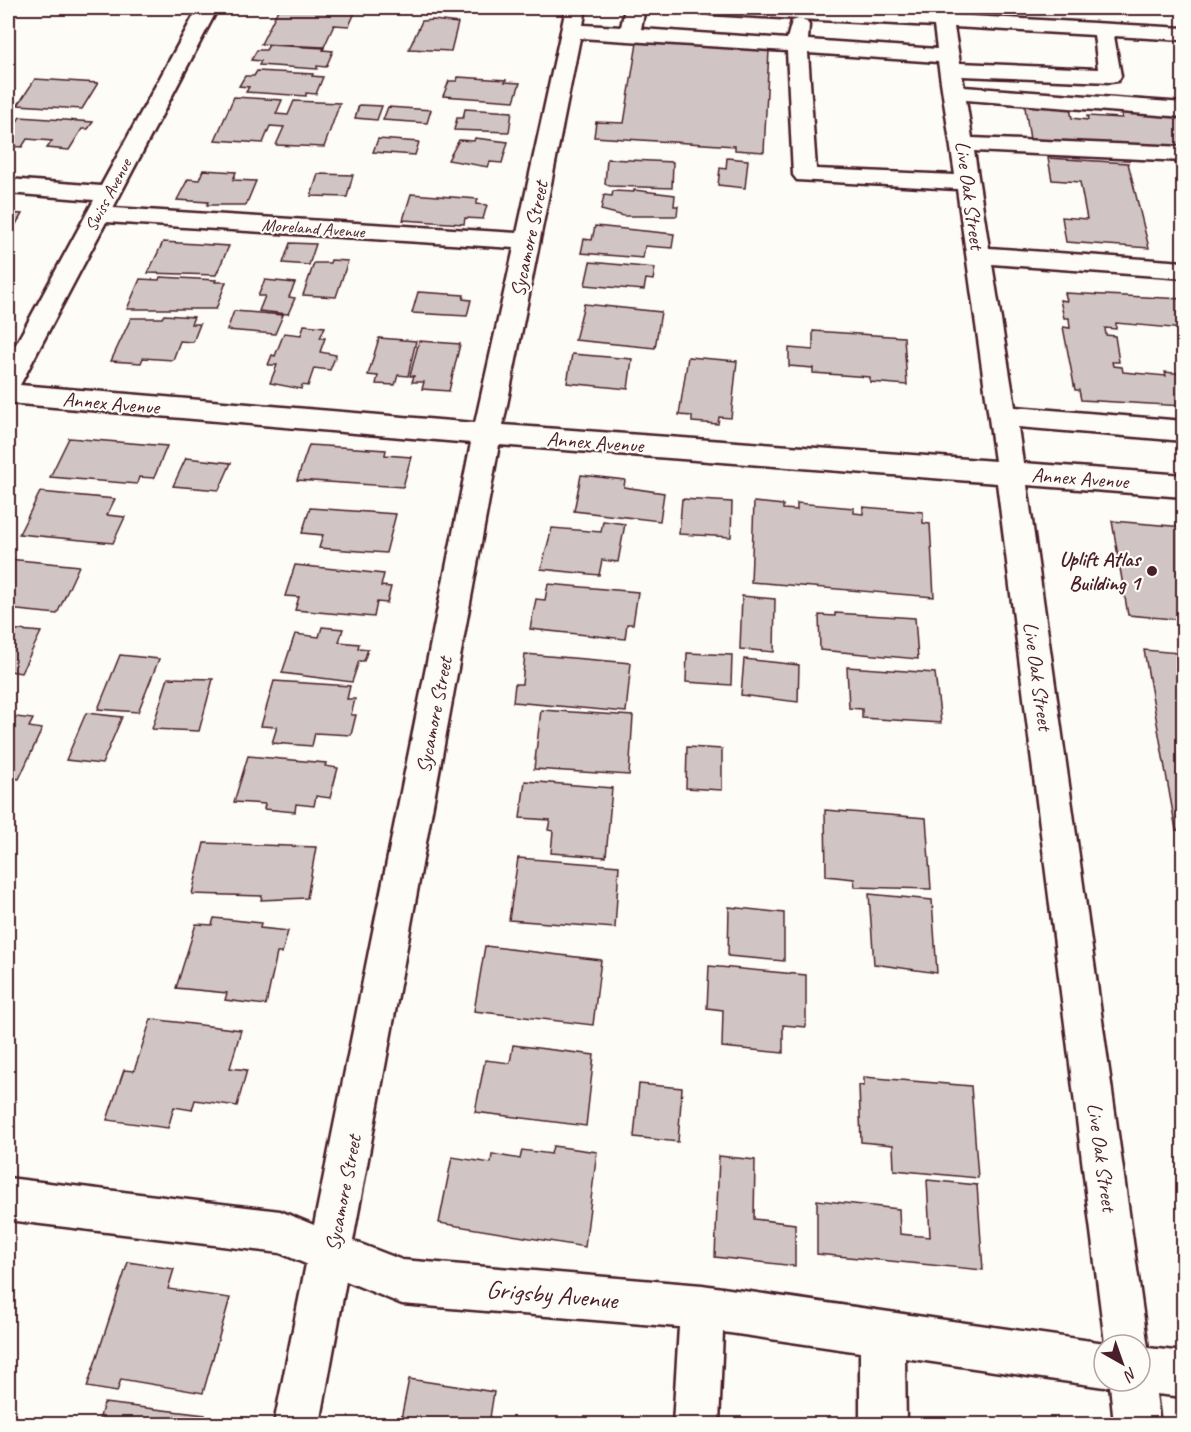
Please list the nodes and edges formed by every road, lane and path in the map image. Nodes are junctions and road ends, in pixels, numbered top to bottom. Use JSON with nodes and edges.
{"nodes":[{"id":1,"x":208,"y":8,"type":"edge"},
{"id":2,"x":634,"y":8,"type":"edge"},
{"id":3,"x":711,"y":8,"type":"edge"},
{"id":4,"x":1066,"y":8,"type":"edge"},
{"id":5,"x":753,"y":9,"type":"edge"},
{"id":6,"x":799,"y":12,"type":"junction"},
{"id":7,"x":942,"y":14,"type":"edge"},
{"id":8,"x":574,"y":19,"type":"edge"},
{"id":9,"x":1072,"y":27,"type":"junction"},
{"id":10,"x":1103,"y":29,"type":"junction"},
{"id":11,"x":630,"y":34,"type":"junction"},
{"id":12,"x":1184,"y":34,"type":"edge"},
{"id":13,"x":797,"y":46,"type":"junction"},
{"id":14,"x":1106,"y":52,"type":"junction"},
{"id":15,"x":1128,"y":53,"type":"dead end"},
{"id":16,"x":952,"y":73,"type":"junction"},
{"id":17,"x":1110,"y":76,"type":"junction"},
{"id":18,"x":1184,"y":96,"type":"edge"},
{"id":19,"x":1184,"y":110,"type":"edge"},
{"id":20,"x":962,"y":144,"type":"junction"},
{"id":21,"x":1184,"y":154,"type":"edge"},
{"id":22,"x":968,"y":183,"type":"junction"},
{"id":23,"x":8,"y":186,"type":"edge"},
{"id":24,"x":103,"y":204,"type":"junction"},
{"id":25,"x":529,"y":241,"type":"junction"},
{"id":26,"x":979,"y":255,"type":"junction"},
{"id":27,"x":1184,"y":270,"type":"edge"},
{"id":28,"x":8,"y":383,"type":"edge"},
{"id":29,"x":8,"y":394,"type":"edge"},
{"id":30,"x":1003,"y":416,"type":"junction"},
{"id":31,"x":1184,"y":431,"type":"edge"},
{"id":32,"x":487,"y":434,"type":"junction"},
{"id":33,"x":1011,"y":472,"type":"junction"},
{"id":34,"x":1184,"y":486,"type":"edge"},
{"id":35,"x":8,"y":1199,"type":"edge"},
{"id":36,"x":331,"y":1254,"type":"junction"},
{"id":37,"x":702,"y":1307,"type":"junction"},
{"id":38,"x":882,"y":1333,"type":"junction"},
{"id":39,"x":1125,"y":1333,"type":"edge"},
{"id":40,"x":1092,"y":1363,"type":"edge"},
{"id":41,"x":1152,"y":1371,"type":"edge"},
{"id":42,"x":1184,"y":1374,"type":"edge"},
{"id":43,"x":1133,"y":1393,"type":"edge"},
{"id":44,"x":297,"y":1425,"type":"edge"},
{"id":45,"x":696,"y":1425,"type":"edge"},
{"id":46,"x":884,"y":1425,"type":"edge"},
{"id":47,"x":1137,"y":1425,"type":"edge"}],
"edges":[{"from":1,"to":24,"type":"street","name":"Swiss Avenue"},
{"from":2,"to":11,"type":"street"},
{"from":3,"to":5,"type":"street"},
{"from":4,"to":9,"type":"street"},
{"from":5,"to":6,"type":"street"},
{"from":6,"to":7,"type":"street"},
{"from":6,"to":13,"type":"street"},
{"from":7,"to":9,"type":"street"},
{"from":7,"to":16,"type":"street","name":"Live Oak Street"},
{"from":8,"to":11,"type":"street"},
{"from":8,"to":25,"type":"street","name":"Sycamore Street"},
{"from":9,"to":10,"type":"street"},
{"from":10,"to":12,"type":"street"},
{"from":10,"to":14,"type":"street"},
{"from":11,"to":13,"type":"street"},
{"from":13,"to":16,"type":"street"},
{"from":13,"to":22,"type":"street"},
{"from":14,"to":15,"type":"street"},
{"from":14,"to":17,"type":"street"},
{"from":16,"to":17,"type":"street"},
{"from":16,"to":19,"type":"street"},
{"from":16,"to":20,"type":"street","name":"Live Oak Street"},
{"from":17,"to":18,"type":"street"},
{"from":20,"to":21,"type":"street"},
{"from":20,"to":22,"type":"street","name":"Live Oak Street"},
{"from":22,"to":26,"type":"street","name":"Live Oak Street"},
{"from":23,"to":24,"type":"street","name":"Moreland Avenue"},
{"from":24,"to":25,"type":"street","name":"Moreland Avenue"},
{"from":24,"to":28,"type":"street","name":"Swiss Avenue"},
{"from":25,"to":32,"type":"street","name":"Sycamore Street"},
{"from":26,"to":27,"type":"street"},
{"from":26,"to":30,"type":"street","name":"Live Oak Street"},
{"from":29,"to":32,"type":"street","name":"Annex Avenue"},
{"from":30,"to":31,"type":"street"},
{"from":30,"to":33,"type":"street","name":"Live Oak Street"},
{"from":32,"to":33,"type":"street","name":"Annex Avenue"},
{"from":32,"to":36,"type":"street","name":"Sycamore Street"},
{"from":33,"to":34,"type":"street","name":"Annex Avenue"},
{"from":33,"to":39,"type":"street","name":"Live Oak Street"},
{"from":35,"to":36,"type":"street","name":"Grigsby Avenue"},
{"from":36,"to":37,"type":"street","name":"Grigsby Avenue"},
{"from":36,"to":44,"type":"street","name":"Sycamore Street"},
{"from":37,"to":38,"type":"street","name":"Grigsby Avenue"},
{"from":37,"to":45,"type":"street"},
{"from":38,"to":40,"type":"street","name":"Grigsby Avenue"},
{"from":38,"to":46,"type":"street"},
{"from":41,"to":42,"type":"street"},
{"from":43,"to":47,"type":"street"}]}
